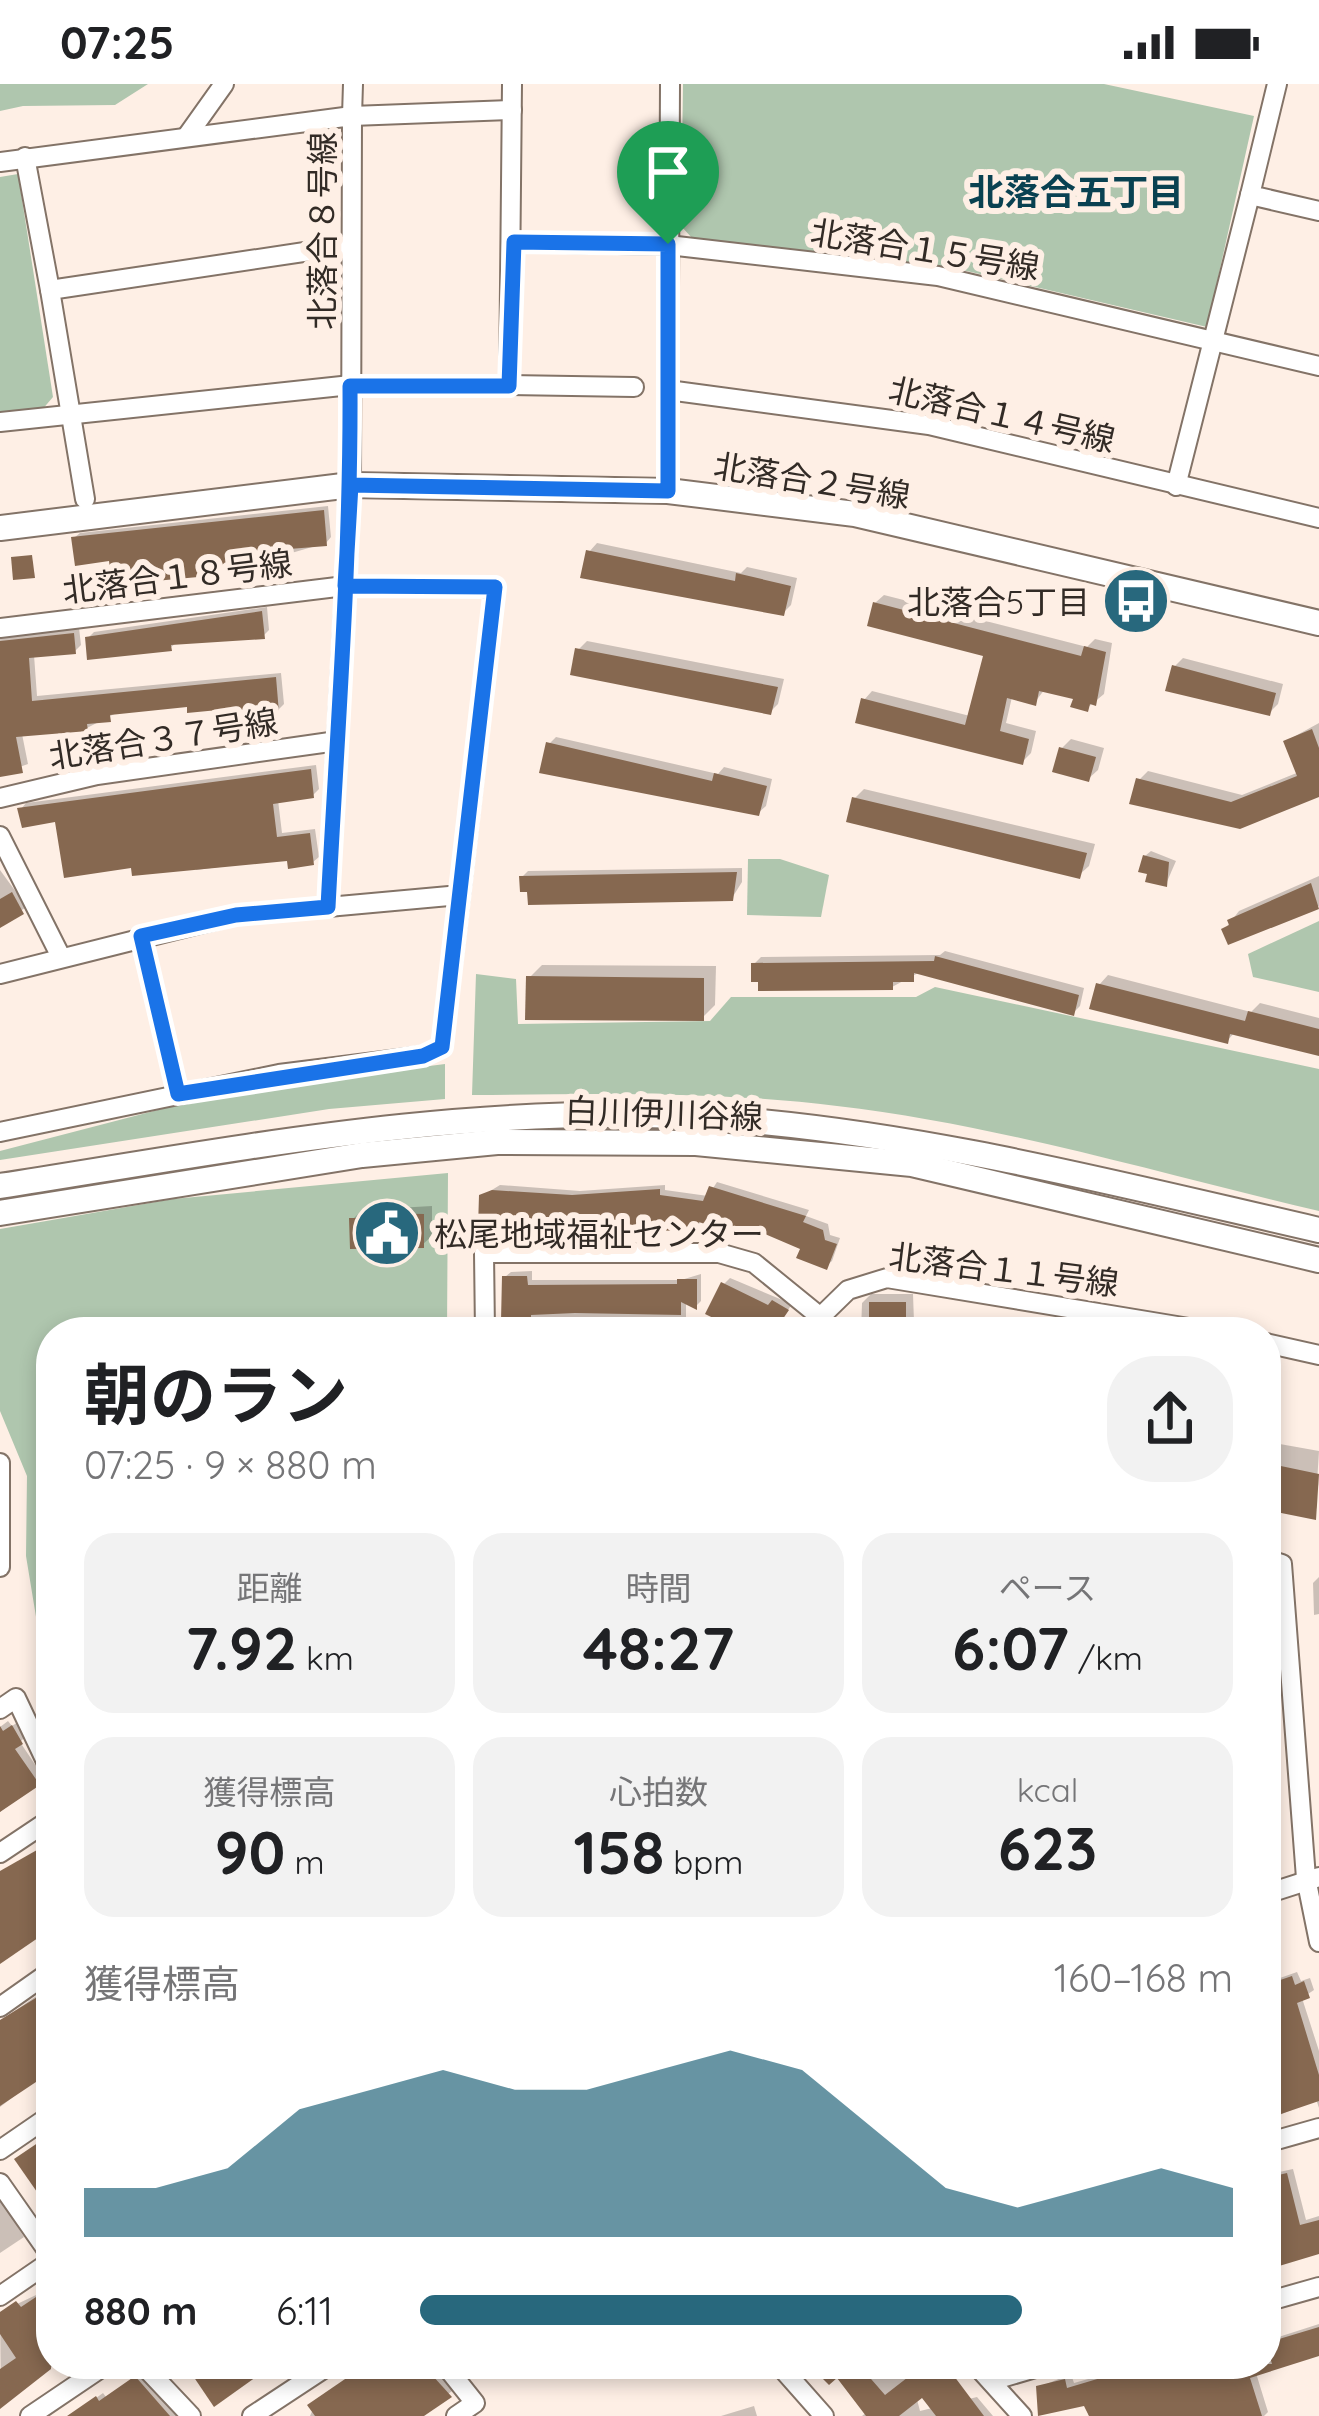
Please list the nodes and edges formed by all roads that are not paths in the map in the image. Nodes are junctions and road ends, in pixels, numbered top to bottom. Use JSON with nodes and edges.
{"nodes":[{"id":1,"x":224,"y":84,"type":"edge"},
{"id":2,"x":353,"y":84,"type":"edge"},
{"id":3,"x":512,"y":84,"type":"edge"},
{"id":4,"x":670,"y":84,"type":"edge"},
{"id":5,"x":1277,"y":84,"type":"edge"},
{"id":6,"x":512,"y":110,"type":"junction"},
{"id":7,"x":352,"y":116,"type":"junction"},
{"id":8,"x":187,"y":136,"type":"junction"},
{"id":9,"x":25,"y":157,"type":"junction"},
{"id":10,"x":0,"y":162,"type":"edge"},
{"id":11,"x":1250,"y":195,"type":"junction"},
{"id":12,"x":1319,"y":211,"type":"edge"},
{"id":13,"x":514,"y":242,"type":"junction"},
{"id":14,"x":668,"y":244,"type":"junction"},
{"id":15,"x":351,"y":245,"type":"junction"},
{"id":16,"x":50,"y":290,"type":"junction"},
{"id":17,"x":1215,"y":341,"type":"junction"},
{"id":18,"x":1319,"y":366,"type":"edge"},
{"id":19,"x":350,"y":386,"type":"junction"},
{"id":20,"x":509,"y":386,"type":"junction"},
{"id":21,"x":634,"y":387,"type":"dead end"},
{"id":22,"x":668,"y":390,"type":"junction"},
{"id":23,"x":73,"y":414,"type":"junction"},
{"id":24,"x":0,"y":422,"type":"edge"},
{"id":25,"x":351,"y":485,"type":"junction"},
{"id":26,"x":1176,"y":486,"type":"junction"},
{"id":27,"x":668,"y":491,"type":"junction"},
{"id":28,"x":85,"y":499,"type":"dead end"},
{"id":29,"x":1319,"y":518,"type":"edge"},
{"id":30,"x":0,"y":528,"type":"edge"},
{"id":31,"x":345,"y":586,"type":"junction"},
{"id":32,"x":1319,"y":622,"type":"edge"},
{"id":33,"x":0,"y":628,"type":"edge"},
{"id":34,"x":337,"y":741,"type":"junction"},
{"id":35,"x":0,"y":797,"type":"edge"},
{"id":36,"x":0,"y":836,"type":"edge"},
{"id":37,"x":460,"y":895,"type":"junction"},
{"id":38,"x":328,"y":907,"type":"junction"},
{"id":39,"x":141,"y":936,"type":"junction"},
{"id":40,"x":61,"y":957,"type":"junction"},
{"id":41,"x":0,"y":974,"type":"edge"},
{"id":42,"x":178,"y":1094,"type":"junction"},
{"id":43,"x":0,"y":1132,"type":"edge"},
{"id":44,"x":0,"y":1186,"type":"edge"},
{"id":45,"x":0,"y":1213,"type":"edge"},
{"id":46,"x":1319,"y":1230,"type":"edge"},
{"id":47,"x":1319,"y":1260,"type":"edge"},
{"id":48,"x":818,"y":1316,"type":"joint"},
{"id":49,"x":485,"y":1317,"type":"edge"},
{"id":50,"x":1096,"y":1317,"type":"edge"},
{"id":51,"x":1281,"y":1346,"type":"edge"},
{"id":52,"x":1319,"y":1355,"type":"edge"},
{"id":53,"x":0,"y":1463,"type":"edge"},
{"id":54,"x":1281,"y":1564,"type":"edge"},
{"id":55,"x":0,"y":1568,"type":"edge"},
{"id":56,"x":0,"y":1708,"type":"edge"},
{"id":57,"x":36,"y":1740,"type":"edge"},
{"id":58,"x":36,"y":1829,"type":"edge"},
{"id":59,"x":0,"y":1852,"type":"edge"},
{"id":60,"x":1312,"y":1878,"type":"edge"},
{"id":61,"x":1281,"y":1889,"type":"edge"},
{"id":62,"x":1319,"y":1942,"type":"edge"},
{"id":63,"x":36,"y":1982,"type":"edge"},
{"id":64,"x":0,"y":2007,"type":"edge"},
{"id":65,"x":36,"y":2125,"type":"edge"},
{"id":66,"x":1319,"y":2128,"type":"edge"},
{"id":67,"x":1281,"y":2139,"type":"edge"},
{"id":68,"x":0,"y":2150,"type":"edge"},
{"id":69,"x":0,"y":2183,"type":"edge"},
{"id":70,"x":36,"y":2237,"type":"edge"},
{"id":71,"x":36,"y":2270,"type":"edge"},
{"id":72,"x":1319,"y":2287,"type":"edge"},
{"id":73,"x":0,"y":2296,"type":"edge"},
{"id":74,"x":1281,"y":2298,"type":"edge"},
{"id":75,"x":85,"y":2379,"type":"edge"},
{"id":76,"x":156,"y":2379,"type":"edge"},
{"id":77,"x":308,"y":2379,"type":"edge"},
{"id":78,"x":456,"y":2379,"type":"edge"},
{"id":79,"x":791,"y":2379,"type":"edge"},
{"id":80,"x":998,"y":2379,"type":"edge"},
{"id":81,"x":991,"y":2381,"type":"joint"},
{"id":82,"x":31,"y":2416,"type":"edge"},
{"id":83,"x":191,"y":2416,"type":"edge"},
{"id":84,"x":252,"y":2416,"type":"edge"},
{"id":85,"x":457,"y":2416,"type":"edge"},
{"id":86,"x":824,"y":2416,"type":"edge"},
{"id":87,"x":1022,"y":2416,"type":"edge"}],
"edges":[{"from":1,"to":8,"type":"street"},
{"from":2,"to":7,"type":"street"},
{"from":3,"to":6,"type":"street"},
{"from":4,"to":14,"type":"street"},
{"from":5,"to":11,"type":"street"},
{"from":6,"to":7,"type":"street"},
{"from":6,"to":13,"type":"street"},
{"from":7,"to":8,"type":"street","name":"北落合８号線"},
{"from":7,"to":15,"type":"street","name":"北落合８号線"},
{"from":8,"to":9,"type":"street","name":"北落合８号線"},
{"from":9,"to":10,"type":"street","name":"北落合８号線"},
{"from":9,"to":16,"type":"street"},
{"from":11,"to":12,"type":"street"},
{"from":11,"to":17,"type":"street"},
{"from":13,"to":14,"type":"street","name":"北落合１５号線"},
{"from":13,"to":20,"type":"street"},
{"from":14,"to":17,"type":"street","name":"北落合１５号線"},
{"from":14,"to":22,"type":"street"},
{"from":15,"to":16,"type":"street"},
{"from":15,"to":19,"type":"street","name":"北落合８号線"},
{"from":16,"to":23,"type":"street"},
{"from":17,"to":18,"type":"street","name":"北落合１５号線"},
{"from":17,"to":26,"type":"street"},
{"from":19,"to":20,"type":"street"},
{"from":19,"to":23,"type":"street"},
{"from":19,"to":25,"type":"street","name":"北落合８号線"},
{"from":20,"to":21,"type":"street"},
{"from":22,"to":26,"type":"street","name":"北落合１４号線"},
{"from":22,"to":27,"type":"street"},
{"from":23,"to":24,"type":"street"},
{"from":23,"to":28,"type":"street"},
{"from":25,"to":27,"type":"street","name":"北落合２号線"},
{"from":25,"to":30,"type":"street","name":"北落合２号線"},
{"from":25,"to":31,"type":"street","name":"北落合８号線"},
{"from":26,"to":29,"type":"street","name":"北落合１４号線"},
{"from":27,"to":32,"type":"street","name":"北落合２号線"},
{"from":31,"to":33,"type":"street","name":"北落合１８号線"},
{"from":31,"to":34,"type":"street","name":"北落合８号線"},
{"from":31,"to":37,"type":"street","name":"北落合１８号線"},
{"from":34,"to":35,"type":"street","name":"北落合３７号線"},
{"from":34,"to":38,"type":"street","name":"北落合８号線"},
{"from":36,"to":40,"type":"street"},
{"from":37,"to":38,"type":"street"},
{"from":37,"to":42,"type":"street"},
{"from":38,"to":39,"type":"street"},
{"from":39,"to":40,"type":"street"},
{"from":39,"to":42,"type":"street"},
{"from":40,"to":41,"type":"street"},
{"from":42,"to":43,"type":"street"},
{"from":44,"to":46,"type":"street","name":"白川伊川谷線"},
{"from":45,"to":47,"type":"street","name":"白川伊川谷線"},
{"from":48,"to":49,"type":"street"},
{"from":48,"to":50,"type":"street","name":"北落合１１号線"},
{"from":51,"to":52,"type":"street"},
{"from":53,"to":55,"type":"street"},
{"from":54,"to":60,"type":"street"},
{"from":56,"to":57,"type":"street"},
{"from":58,"to":59,"type":"street"},
{"from":60,"to":61,"type":"street"},
{"from":60,"to":62,"type":"street"},
{"from":63,"to":64,"type":"street"},
{"from":65,"to":68,"type":"street"},
{"from":66,"to":67,"type":"street"},
{"from":69,"to":70,"type":"street"},
{"from":71,"to":73,"type":"street"},
{"from":72,"to":74,"type":"street"},
{"from":75,"to":82,"type":"street"},
{"from":76,"to":83,"type":"street"},
{"from":77,"to":84,"type":"street"},
{"from":78,"to":85,"type":"street"},
{"from":79,"to":86,"type":"street"},
{"from":80,"to":81,"type":"street"},
{"from":81,"to":87,"type":"street"}]}
